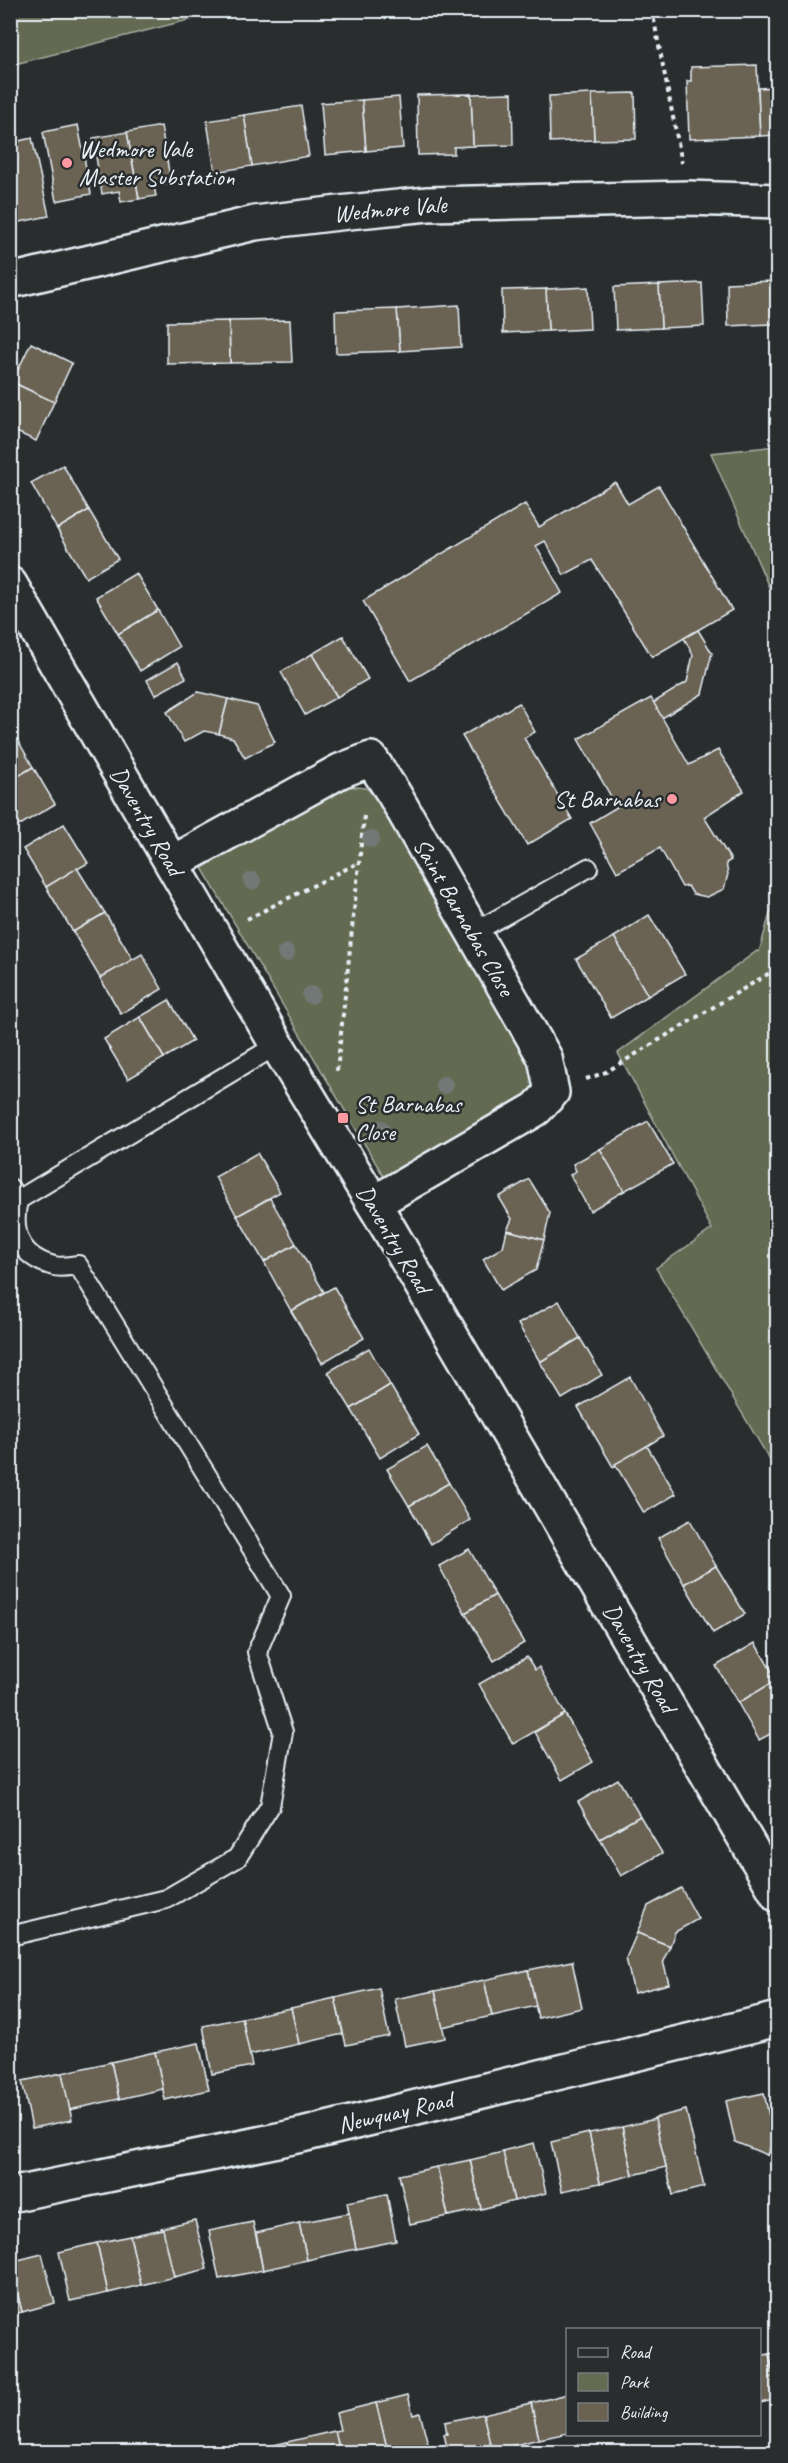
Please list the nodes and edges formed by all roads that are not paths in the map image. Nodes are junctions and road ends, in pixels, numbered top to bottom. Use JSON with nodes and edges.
{"nodes":[{"id":1,"x":777,"y":201,"type":"edge"},
{"id":2,"x":10,"y":281,"type":"edge"},
{"id":3,"x":10,"y":584,"type":"edge"},
{"id":4,"x":172,"y":863,"type":"junction"},
{"id":5,"x":588,"y":868,"type":"dead end"},
{"id":6,"x":473,"y":933,"type":"junction"},
{"id":7,"x":277,"y":1045,"type":"junction"},
{"id":8,"x":14,"y":1194,"type":"edge"},
{"id":9,"x":374,"y":1203,"type":"junction"},
{"id":10,"x":777,"y":1895,"type":"edge"},
{"id":11,"x":10,"y":1936,"type":"edge"},
{"id":12,"x":777,"y":2019,"type":"edge"},
{"id":13,"x":10,"y":2195,"type":"edge"}],
"edges":[{"from":1,"to":2,"type":"street","name":"Wedmore Vale"},
{"from":3,"to":4,"type":"street","name":"Daventry Road"},
{"from":4,"to":6,"type":"street","name":"Saint Barnabas Close"},
{"from":4,"to":7,"type":"street","name":"Daventry Road"},
{"from":5,"to":6,"type":"lane"},
{"from":6,"to":9,"type":"street","name":"Saint Barnabas Close"},
{"from":7,"to":8,"type":"lane"},
{"from":7,"to":9,"type":"street","name":"Daventry Road"},
{"from":8,"to":11,"type":"lane"},
{"from":9,"to":10,"type":"street","name":"Daventry Road"},
{"from":12,"to":13,"type":"street","name":"Newquay Road"}]}
